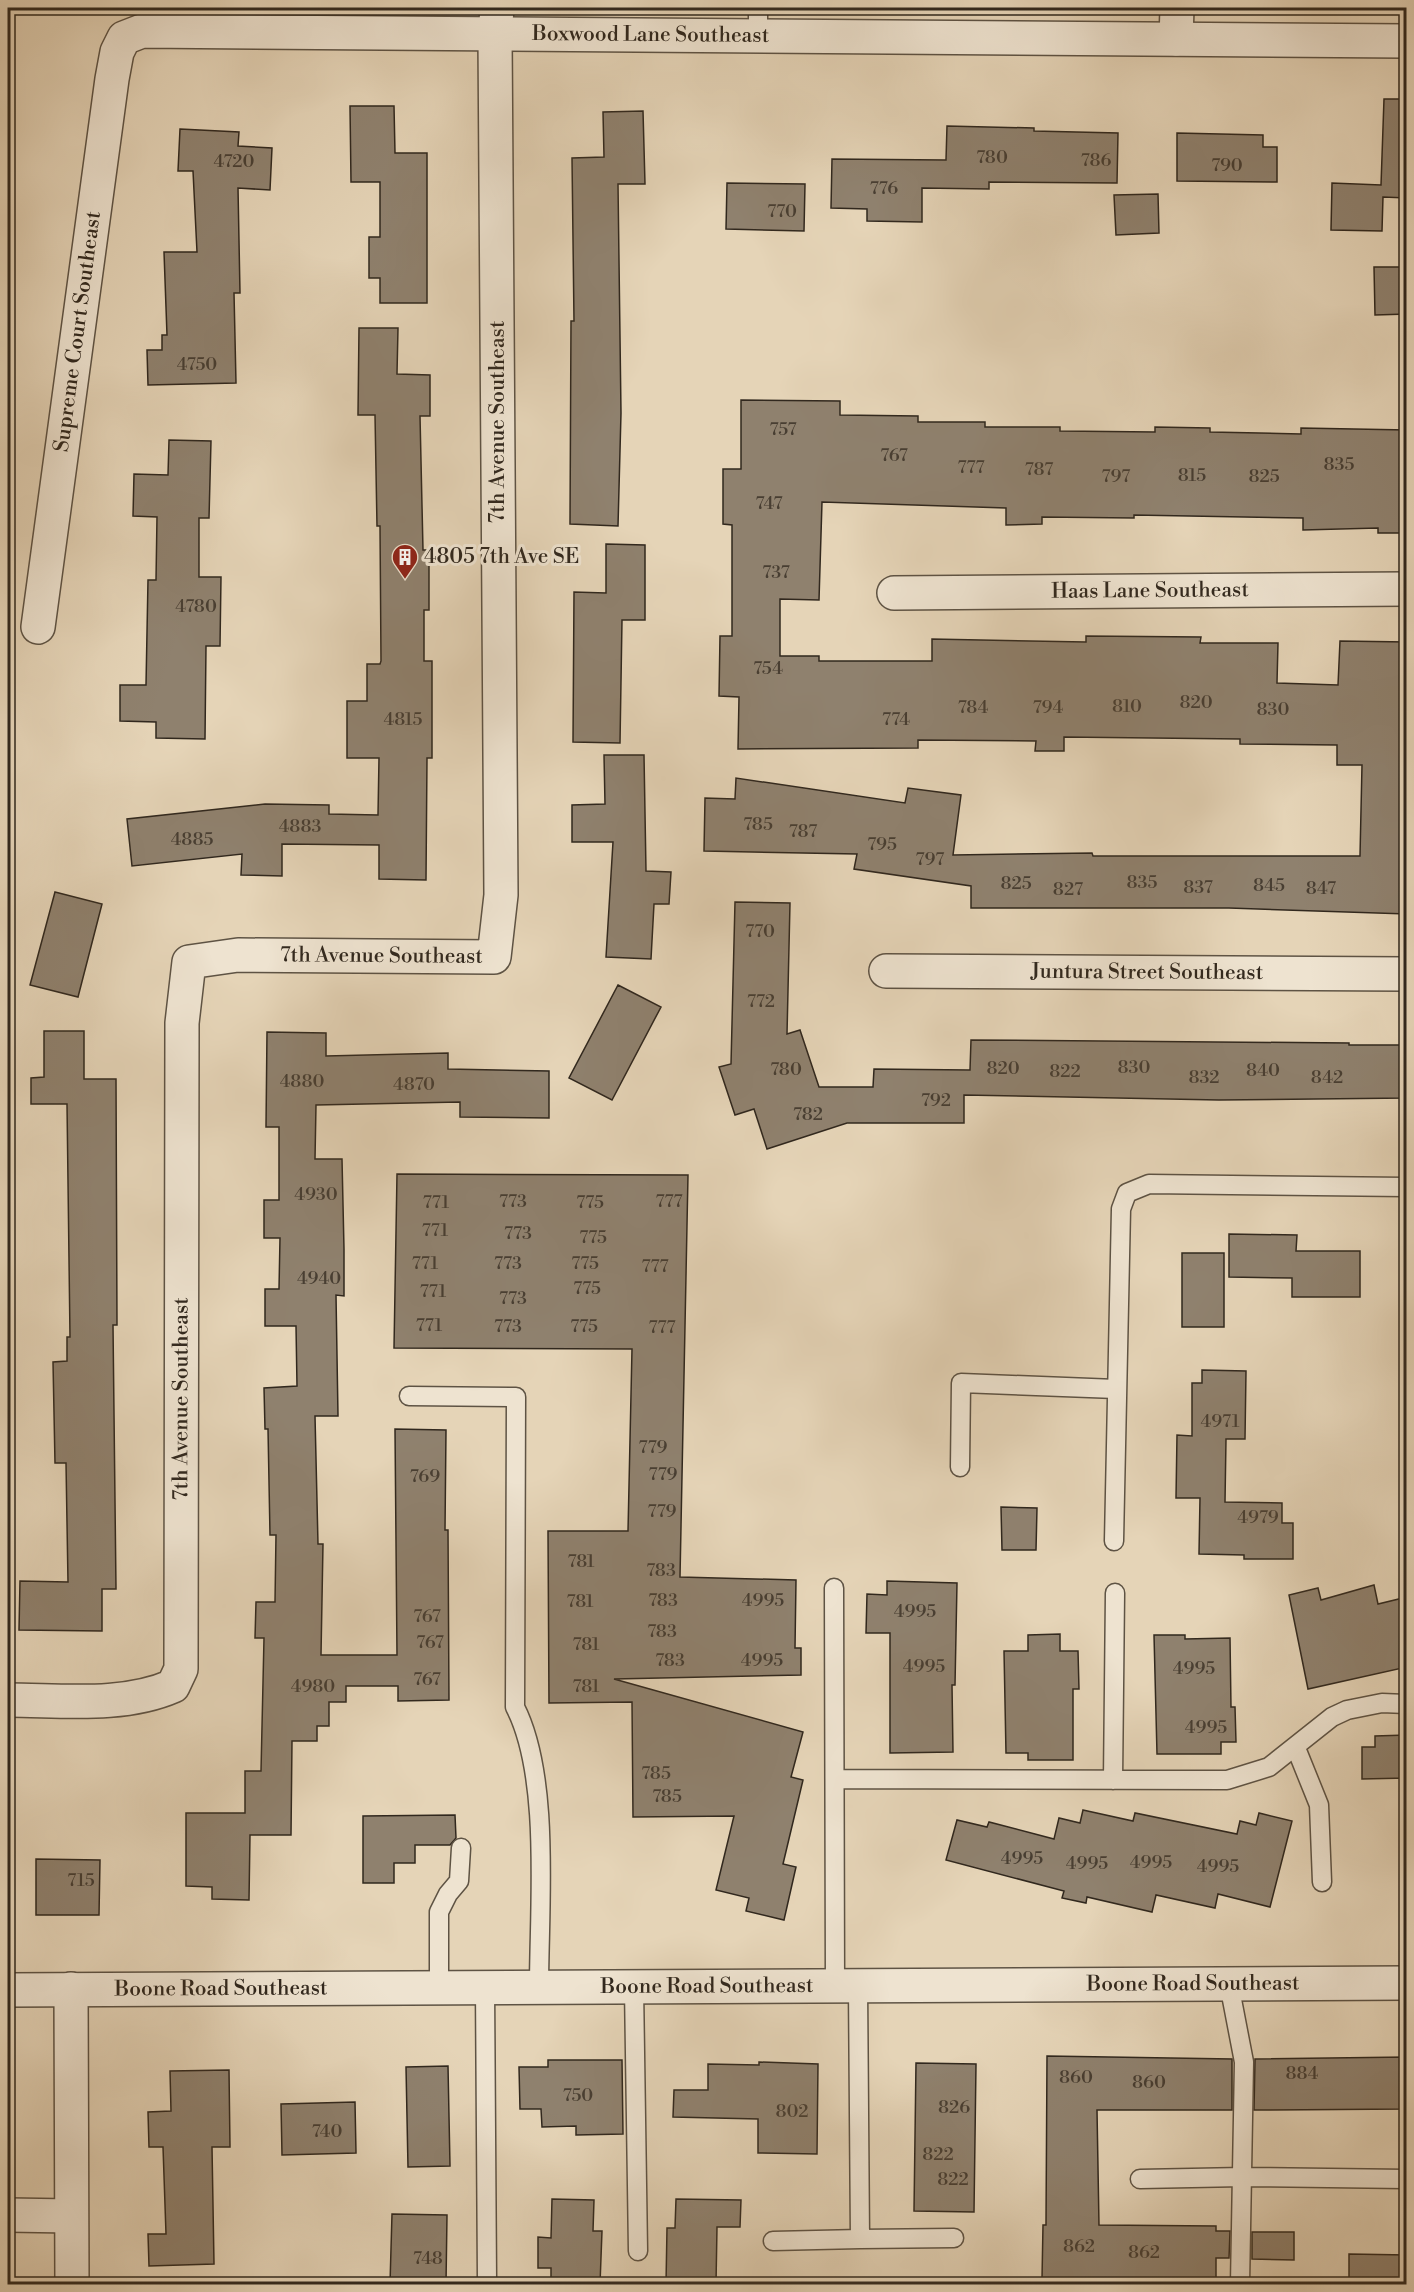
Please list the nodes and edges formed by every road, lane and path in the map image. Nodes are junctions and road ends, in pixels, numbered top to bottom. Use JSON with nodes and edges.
{"nodes":[{"id":1,"x":1177,"y":8,"type":"edge"},
{"id":2,"x":496,"y":22,"type":"edge"},
{"id":3,"x":758,"y":22,"type":"edge"},
{"id":4,"x":124,"y":38,"type":"joint"},
{"id":5,"x":1176,"y":39,"type":"junction"},
{"id":6,"x":1407,"y":42,"type":"edge"},
{"id":7,"x":1407,"y":589,"type":"edge"},
{"id":8,"x":894,"y":593,"type":"dead end"},
{"id":9,"x":38,"y":627,"type":"dead end"},
{"id":10,"x":886,"y":971,"type":"dead end"},
{"id":11,"x":1407,"y":974,"type":"edge"},
{"id":12,"x":1407,"y":1187,"type":"edge"},
{"id":13,"x":1116,"y":1389,"type":"junction"},
{"id":14,"x":409,"y":1396,"type":"dead end"},
{"id":15,"x":960,"y":1467,"type":"dead end"},
{"id":16,"x":1114,"y":1541,"type":"dead end"},
{"id":17,"x":834,"y":1588,"type":"dead end"},
{"id":18,"x":1115,"y":1593,"type":"dead end"},
{"id":19,"x":8,"y":1700,"type":"edge"},
{"id":20,"x":1407,"y":1704,"type":"edge"},
{"id":21,"x":1296,"y":1748,"type":"junction"},
{"id":22,"x":835,"y":1779,"type":"junction"},
{"id":23,"x":1113,"y":1780,"type":"junction"},
{"id":24,"x":461,"y":1848,"type":"dead end"},
{"id":25,"x":1322,"y":1882,"type":"dead end"},
{"id":26,"x":1407,"y":1983,"type":"edge"},
{"id":27,"x":1229,"y":1984,"type":"junction"},
{"id":28,"x":846,"y":1986,"type":"junction"},
{"id":29,"x":438,"y":1987,"type":"junction"},
{"id":30,"x":485,"y":1987,"type":"junction"},
{"id":31,"x":539,"y":1987,"type":"junction"},
{"id":32,"x":634,"y":1987,"type":"junction"},
{"id":33,"x":71,"y":1989,"type":"junction"},
{"id":34,"x":8,"y":1990,"type":"edge"},
{"id":35,"x":1243,"y":2176,"type":"junction"},
{"id":36,"x":1140,"y":2179,"type":"dead end"},
{"id":37,"x":1407,"y":2179,"type":"edge"},
{"id":38,"x":8,"y":2216,"type":"edge"},
{"id":39,"x":71,"y":2216,"type":"junction"},
{"id":40,"x":954,"y":2238,"type":"dead end"},
{"id":41,"x":860,"y":2239,"type":"junction"},
{"id":42,"x":773,"y":2241,"type":"dead end"},
{"id":43,"x":638,"y":2251,"type":"dead end"},
{"id":44,"x":487,"y":2280,"type":"dead end"},
{"id":45,"x":72,"y":2284,"type":"edge"},
{"id":46,"x":1240,"y":2284,"type":"edge"}],
"edges":[{"from":1,"to":5,"type":"street"},
{"from":2,"to":3,"type":"street","name":"Boxwood Lane Southeast"},
{"from":2,"to":4,"type":"street","name":"Boxwood Lane Southeast"},
{"from":2,"to":19,"type":"street","name":"7th Avenue Southeast"},
{"from":3,"to":5,"type":"street","name":"Boxwood Lane Southeast"},
{"from":4,"to":9,"type":"street","name":"Supreme Court Southeast"},
{"from":5,"to":6,"type":"street","name":"Boxwood Lane Southeast"},
{"from":7,"to":8,"type":"street","name":"Haas Lane Southeast"},
{"from":10,"to":11,"type":"street","name":"Juntura Street Southeast"},
{"from":12,"to":13,"type":"lane"},
{"from":13,"to":15,"type":"lane"},
{"from":13,"to":16,"type":"lane"},
{"from":14,"to":31,"type":"lane"},
{"from":17,"to":22,"type":"lane"},
{"from":18,"to":23,"type":"lane"},
{"from":20,"to":21,"type":"lane"},
{"from":21,"to":23,"type":"lane"},
{"from":21,"to":25,"type":"lane"},
{"from":22,"to":23,"type":"lane"},
{"from":22,"to":28,"type":"lane"},
{"from":24,"to":29,"type":"lane"},
{"from":26,"to":27,"type":"street","name":"Boone Road Southeast"},
{"from":27,"to":28,"type":"street","name":"Boone Road Southeast"},
{"from":27,"to":35,"type":"lane"},
{"from":28,"to":32,"type":"street","name":"Boone Road Southeast"},
{"from":28,"to":41,"type":"lane"},
{"from":29,"to":30,"type":"street","name":"Boone Road Southeast"},
{"from":29,"to":33,"type":"street","name":"Boone Road Southeast"},
{"from":30,"to":31,"type":"street","name":"Boone Road Southeast"},
{"from":30,"to":44,"type":"lane"},
{"from":31,"to":32,"type":"street","name":"Boone Road Southeast"},
{"from":32,"to":43,"type":"lane"},
{"from":33,"to":34,"type":"street","name":"Boone Road Southeast"},
{"from":33,"to":39,"type":"street"},
{"from":35,"to":36,"type":"lane"},
{"from":35,"to":37,"type":"lane"},
{"from":35,"to":46,"type":"lane"},
{"from":38,"to":39,"type":"street"},
{"from":39,"to":45,"type":"street"},
{"from":40,"to":41,"type":"lane"},
{"from":41,"to":42,"type":"lane"}]}
